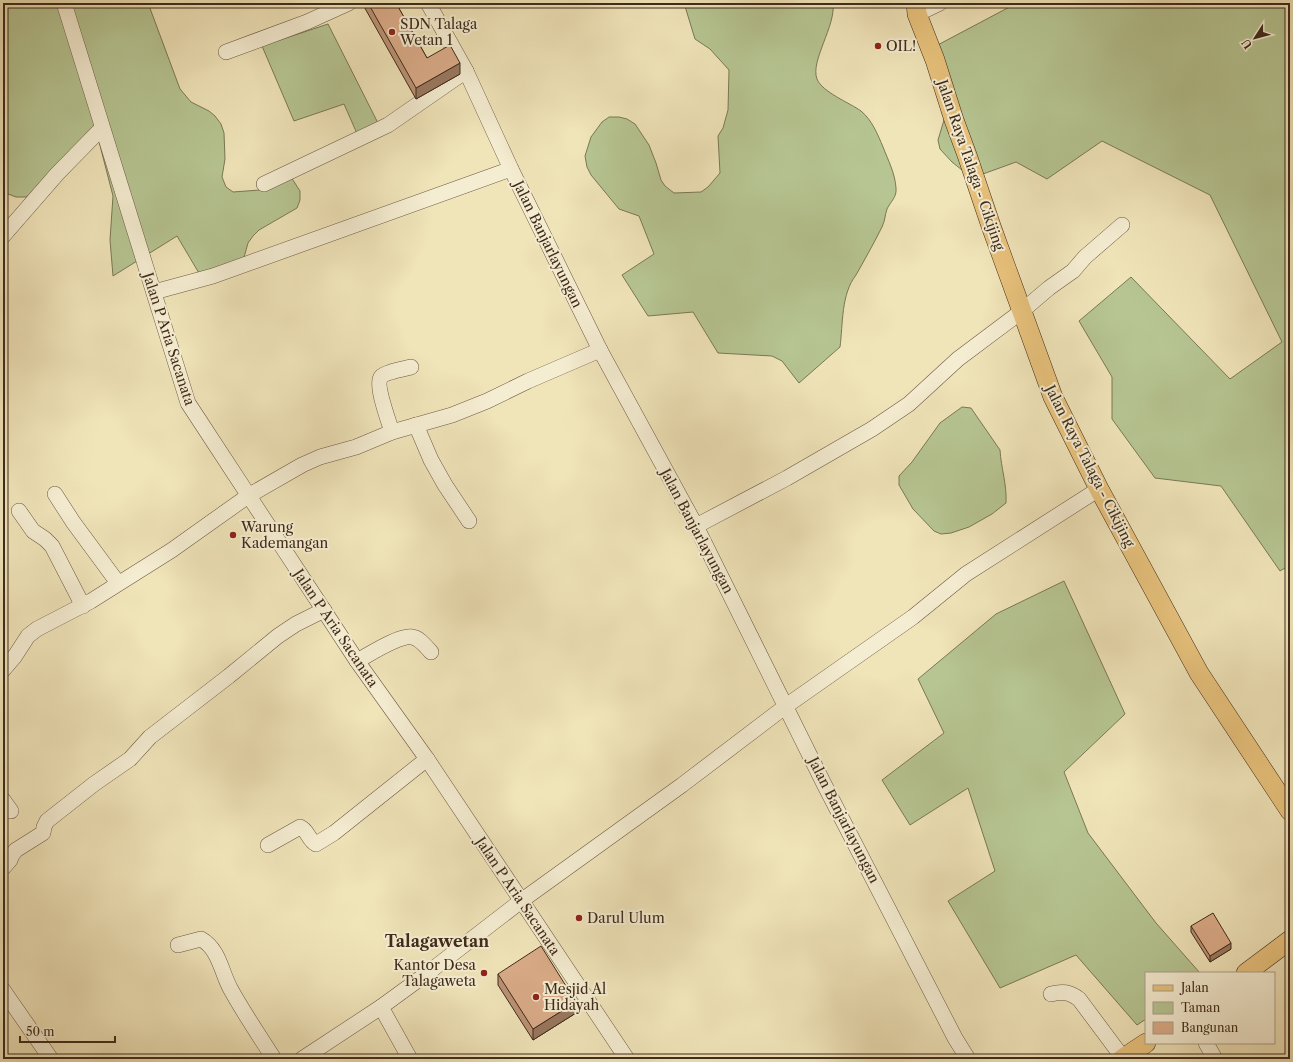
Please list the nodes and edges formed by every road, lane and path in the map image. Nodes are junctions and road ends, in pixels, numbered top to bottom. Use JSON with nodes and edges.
{"nodes":[{"id":1,"x":64,"y":3,"type":"edge"},
{"id":2,"x":349,"y":3,"type":"edge"},
{"id":3,"x":428,"y":3,"type":"edge"},
{"id":4,"x":940,"y":3,"type":"edge"},
{"id":5,"x":916,"y":8,"type":"edge"},
{"id":6,"x":226,"y":52,"type":"dead end"},
{"id":7,"x":466,"y":72,"type":"junction"},
{"id":8,"x":102,"y":128,"type":"junction"},
{"id":9,"x":511,"y":169,"type":"junction"},
{"id":10,"x":264,"y":184,"type":"dead end"},
{"id":11,"x":1122,"y":225,"type":"dead end"},
{"id":12,"x":3,"y":236,"type":"edge"},
{"id":13,"x":154,"y":292,"type":"junction"},
{"id":14,"x":1022,"y":311,"type":"junction"},
{"id":15,"x":600,"y":350,"type":"junction"},
{"id":16,"x":411,"y":368,"type":"dead end"},
{"id":17,"x":416,"y":425,"type":"junction"},
{"id":18,"x":392,"y":432,"type":"junction"},
{"id":19,"x":1099,"y":489,"type":"junction"},
{"id":20,"x":55,"y":494,"type":"dead end"},
{"id":21,"x":248,"y":496,"type":"junction"},
{"id":22,"x":20,"y":511,"type":"dead end"},
{"id":23,"x":469,"y":521,"type":"dead end"},
{"id":24,"x":696,"y":526,"type":"junction"},
{"id":25,"x":118,"y":583,"type":"junction"},
{"id":26,"x":83,"y":606,"type":"junction"},
{"id":27,"x":324,"y":610,"type":"junction"},
{"id":28,"x":431,"y":652,"type":"dead end"},
{"id":29,"x":358,"y":661,"type":"junction"},
{"id":30,"x":3,"y":670,"type":"edge"},
{"id":31,"x":786,"y":706,"type":"junction"},
{"id":32,"x":427,"y":759,"type":"junction"},
{"id":33,"x":1290,"y":811,"type":"edge"},
{"id":34,"x":268,"y":845,"type":"dead end"},
{"id":35,"x":3,"y":868,"type":"edge"},
{"id":36,"x":522,"y":901,"type":"junction"},
{"id":37,"x":1290,"y":940,"type":"edge"},
{"id":38,"x":178,"y":945,"type":"dead end"},
{"id":39,"x":1247,"y":972,"type":"edge"},
{"id":40,"x":3,"y":990,"type":"edge"},
{"id":41,"x":1051,"y":994,"type":"dead end"},
{"id":42,"x":381,"y":1007,"type":"junction"},
{"id":43,"x":1145,"y":1044,"type":"edge"},
{"id":44,"x":1207,"y":1044,"type":"edge"},
{"id":45,"x":51,"y":1059,"type":"edge"},
{"id":46,"x":274,"y":1059,"type":"edge"},
{"id":47,"x":302,"y":1059,"type":"edge"},
{"id":48,"x":410,"y":1059,"type":"edge"},
{"id":49,"x":627,"y":1059,"type":"edge"},
{"id":50,"x":968,"y":1059,"type":"edge"},
{"id":51,"x":1123,"y":1059,"type":"edge"},
{"id":52,"x":1215,"y":1059,"type":"edge"}],
"edges":[{"from":1,"to":8,"type":"street","name":"Jalan P Aria Sacanata"},
{"from":2,"to":6,"type":"street"},
{"from":3,"to":7,"type":"street","name":"Jalan Banjarlayungan"},
{"from":4,"to":5,"type":"street"},
{"from":5,"to":14,"type":"main road","name":"Jalan Raya Talaga - Cikijing"},
{"from":7,"to":9,"type":"street","name":"Jalan Banjarlayungan"},
{"from":7,"to":10,"type":"street"},
{"from":8,"to":12,"type":"street"},
{"from":8,"to":13,"type":"street","name":"Jalan P Aria Sacanata"},
{"from":9,"to":13,"type":"street"},
{"from":9,"to":15,"type":"street","name":"Jalan Banjarlayungan"},
{"from":11,"to":14,"type":"street"},
{"from":13,"to":21,"type":"street","name":"Jalan P Aria Sacanata"},
{"from":14,"to":19,"type":"main road","name":"Jalan Raya Talaga - Cikijing"},
{"from":14,"to":24,"type":"street"},
{"from":15,"to":17,"type":"street"},
{"from":15,"to":24,"type":"street","name":"Jalan Banjarlayungan"},
{"from":16,"to":18,"type":"street"},
{"from":17,"to":18,"type":"street"},
{"from":17,"to":23,"type":"street"},
{"from":18,"to":21,"type":"street"},
{"from":19,"to":31,"type":"street"},
{"from":19,"to":33,"type":"main road","name":"Jalan Raya Talaga - Cikijing"},
{"from":20,"to":25,"type":"street"},
{"from":21,"to":25,"type":"street"},
{"from":21,"to":27,"type":"street","name":"Jalan P Aria Sacanata"},
{"from":22,"to":26,"type":"street"},
{"from":24,"to":31,"type":"street","name":"Jalan Banjarlayungan"},
{"from":25,"to":26,"type":"street"},
{"from":26,"to":30,"type":"street"},
{"from":27,"to":29,"type":"street","name":"Jalan P Aria Sacanata"},
{"from":27,"to":35,"type":"street"},
{"from":28,"to":29,"type":"street"},
{"from":29,"to":32,"type":"street","name":"Jalan P Aria Sacanata"},
{"from":31,"to":36,"type":"street"},
{"from":31,"to":50,"type":"street","name":"Jalan Banjarlayungan"},
{"from":32,"to":34,"type":"street"},
{"from":32,"to":36,"type":"street","name":"Jalan P Aria Sacanata"},
{"from":36,"to":42,"type":"street"},
{"from":36,"to":49,"type":"street","name":"Jalan P Aria Sacanata"},
{"from":37,"to":39,"type":"main road"},
{"from":38,"to":46,"type":"street"},
{"from":40,"to":45,"type":"street"},
{"from":41,"to":51,"type":"street"},
{"from":42,"to":47,"type":"street"},
{"from":42,"to":48,"type":"street"},
{"from":43,"to":51,"type":"main road"},
{"from":44,"to":52,"type":"street"}]}
